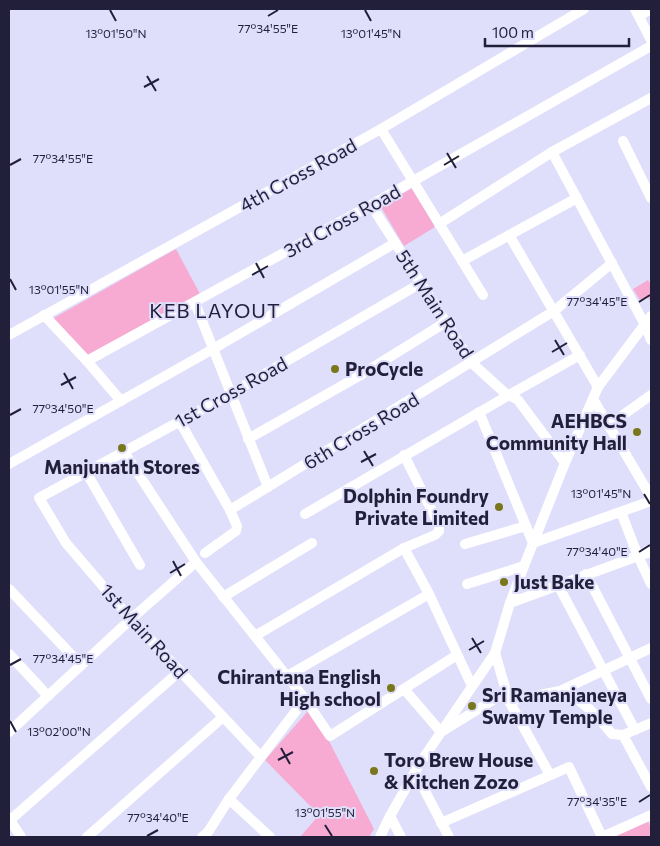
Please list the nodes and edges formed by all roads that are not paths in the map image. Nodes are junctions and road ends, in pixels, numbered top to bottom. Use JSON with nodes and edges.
{"nodes":[{"id":1,"x":584,"y":9,"type":"edge"},
{"id":2,"x":651,"y":9,"type":"edge"},
{"id":3,"x":637,"y":12,"type":"edge"},
{"id":4,"x":651,"y":40,"type":"edge"},
{"id":5,"x":651,"y":46,"type":"edge"},
{"id":6,"x":651,"y":98,"type":"edge"},
{"id":7,"x":381,"y":129,"type":"junction"},
{"id":8,"x":623,"y":141,"type":"dead end"},
{"id":9,"x":552,"y":152,"type":"junction"},
{"id":10,"x":413,"y":181,"type":"junction"},
{"id":11,"x":577,"y":198,"type":"junction"},
{"id":12,"x":651,"y":198,"type":"edge"},
{"id":13,"x":371,"y":205,"type":"junction"},
{"id":14,"x":439,"y":224,"type":"junction"},
{"id":15,"x":509,"y":235,"type":"junction"},
{"id":16,"x":395,"y":243,"type":"junction"},
{"id":17,"x":462,"y":261,"type":"junction"},
{"id":18,"x":612,"y":263,"type":"junction"},
{"id":19,"x":421,"y":283,"type":"junction"},
{"id":20,"x":483,"y":296,"type":"dead end"},
{"id":21,"x":195,"y":303,"type":"junction"},
{"id":22,"x":554,"y":311,"type":"junction"},
{"id":23,"x":44,"y":315,"type":"junction"},
{"id":24,"x":648,"y":321,"type":"edge"},
{"id":25,"x":446,"y":322,"type":"junction"},
{"id":26,"x":9,"y":335,"type":"edge"},
{"id":27,"x":651,"y":340,"type":"edge"},
{"id":28,"x":213,"y":349,"type":"junction"},
{"id":29,"x":580,"y":355,"type":"junction"},
{"id":30,"x":87,"y":360,"type":"junction"},
{"id":31,"x":472,"y":363,"type":"junction"},
{"id":32,"x":598,"y":386,"type":"junction"},
{"id":33,"x":230,"y":394,"type":"junction"},
{"id":34,"x":651,"y":395,"type":"edge"},
{"id":35,"x":512,"y":396,"type":"junction"},
{"id":36,"x":594,"y":399,"type":"junction"},
{"id":37,"x":121,"y":401,"type":"junction"},
{"id":38,"x":479,"y":412,"type":"junction"},
{"id":39,"x":180,"y":422,"type":"junction"},
{"id":40,"x":609,"y":425,"type":"junction"},
{"id":41,"x":248,"y":439,"type":"junction"},
{"id":42,"x":124,"y":452,"type":"junction"},
{"id":43,"x":404,"y":455,"type":"junction"},
{"id":44,"x":565,"y":463,"type":"junction"},
{"id":45,"x":9,"y":464,"type":"edge"},
{"id":46,"x":86,"y":472,"type":"junction"},
{"id":47,"x":268,"y":487,"type":"junction"},
{"id":48,"x":651,"y":497,"type":"edge"},
{"id":49,"x":39,"y":498,"type":"joint"},
{"id":50,"x":651,"y":501,"type":"edge"},
{"id":51,"x":230,"y":510,"type":"junction"},
{"id":52,"x":621,"y":512,"type":"junction"},
{"id":53,"x":304,"y":514,"type":"dead end"},
{"id":54,"x":526,"y":526,"type":"junction"},
{"id":55,"x":312,"y":543,"type":"dead end"},
{"id":56,"x":533,"y":543,"type":"junction"},
{"id":57,"x":465,"y":544,"type":"dead end"},
{"id":58,"x":404,"y":548,"type":"junction"},
{"id":59,"x":651,"y":552,"type":"edge"},
{"id":60,"x":205,"y":553,"type":"dead end"},
{"id":61,"x":638,"y":556,"type":"junction"},
{"id":62,"x":196,"y":562,"type":"junction"},
{"id":63,"x":140,"y":565,"type":"dead end"},
{"id":64,"x":524,"y":566,"type":"junction"},
{"id":65,"x":586,"y":574,"type":"junction"},
{"id":66,"x":467,"y":584,"type":"dead end"},
{"id":67,"x":651,"y":584,"type":"edge"},
{"id":68,"x":558,"y":585,"type":"junction"},
{"id":69,"x":9,"y":588,"type":"edge"},
{"id":70,"x":429,"y":594,"type":"junction"},
{"id":71,"x":223,"y":597,"type":"junction"},
{"id":72,"x":510,"y":604,"type":"junction"},
{"id":73,"x":131,"y":619,"type":"junction"},
{"id":74,"x":254,"y":636,"type":"junction"},
{"id":75,"x":651,"y":648,"type":"edge"},
{"id":76,"x":495,"y":653,"type":"junction"},
{"id":77,"x":9,"y":654,"type":"edge"},
{"id":78,"x":457,"y":655,"type":"junction"},
{"id":79,"x":629,"y":659,"type":"junction"},
{"id":80,"x":81,"y":665,"type":"junction"},
{"id":81,"x":180,"y":671,"type":"junction"},
{"id":82,"x":604,"y":671,"type":"junction"},
{"id":83,"x":287,"y":676,"type":"junction"},
{"id":84,"x":472,"y":686,"type":"junction"},
{"id":85,"x":404,"y":689,"type":"junction"},
{"id":86,"x":560,"y":691,"type":"junction"},
{"id":87,"x":48,"y":696,"type":"junction"},
{"id":88,"x":508,"y":697,"type":"junction"},
{"id":89,"x":651,"y":699,"type":"edge"},
{"id":90,"x":305,"y":700,"type":"junction"},
{"id":91,"x":223,"y":717,"type":"junction"},
{"id":92,"x":651,"y":724,"type":"edge"},
{"id":93,"x":635,"y":730,"type":"junction"},
{"id":94,"x":9,"y":732,"type":"edge"},
{"id":95,"x":441,"y":732,"type":"junction"},
{"id":96,"x":623,"y":735,"type":"junction"},
{"id":97,"x":261,"y":757,"type":"junction"},
{"id":98,"x":416,"y":772,"type":"junction"},
{"id":99,"x":550,"y":775,"type":"junction"},
{"id":100,"x":651,"y":787,"type":"edge"},
{"id":101,"x":229,"y":799,"type":"junction"},
{"id":102,"x":651,"y":815,"type":"edge"},
{"id":103,"x":390,"y":816,"type":"junction"},
{"id":104,"x":10,"y":820,"type":"edge"},
{"id":105,"x":441,"y":823,"type":"junction"},
{"id":106,"x":21,"y":837,"type":"edge"},
{"id":107,"x":87,"y":837,"type":"edge"},
{"id":108,"x":202,"y":837,"type":"edge"},
{"id":109,"x":270,"y":837,"type":"edge"},
{"id":110,"x":380,"y":837,"type":"edge"},
{"id":111,"x":400,"y":837,"type":"edge"},
{"id":112,"x":449,"y":837,"type":"edge"},
{"id":113,"x":602,"y":837,"type":"edge"}],
"edges":[{"from":1,"to":7,"type":"street","name":"4th Cross Road"},
{"from":2,"to":3,"type":"street"},
{"from":3,"to":4,"type":"street"},
{"from":5,"to":10,"type":"street","name":"3rd Cross Road"},
{"from":6,"to":9,"type":"street"},
{"from":7,"to":10,"type":"street","name":"3rd Cross Road"},
{"from":7,"to":23,"type":"street","name":"4th Cross Road"},
{"from":8,"to":12,"type":"street"},
{"from":9,"to":11,"type":"street"},
{"from":9,"to":14,"type":"street"},
{"from":10,"to":13,"type":"street","name":"3rd Cross Road"},
{"from":10,"to":14,"type":"street","name":"3rd Cross Road"},
{"from":11,"to":15,"type":"street"},
{"from":11,"to":18,"type":"street"},
{"from":13,"to":16,"type":"street","name":"5th Main Road"},
{"from":13,"to":21,"type":"street","name":"3rd Cross Road"},
{"from":14,"to":17,"type":"street","name":"3rd Cross Road"},
{"from":15,"to":17,"type":"street"},
{"from":15,"to":22,"type":"street"},
{"from":16,"to":19,"type":"street","name":"5th Main Road"},
{"from":16,"to":28,"type":"street"},
{"from":17,"to":20,"type":"street","name":"3rd Cross Road"},
{"from":18,"to":22,"type":"street","name":"6th Cross Road"},
{"from":18,"to":24,"type":"street"},
{"from":19,"to":25,"type":"street","name":"5th Main Road"},
{"from":19,"to":33,"type":"street","name":"1st Cross Road"},
{"from":21,"to":28,"type":"street"},
{"from":21,"to":30,"type":"street","name":"3rd Cross Road"},
{"from":22,"to":29,"type":"street"},
{"from":22,"to":31,"type":"street","name":"6th Cross Road"},
{"from":23,"to":26,"type":"street","name":"4th Cross Road"},
{"from":23,"to":30,"type":"street"},
{"from":24,"to":27,"type":"street"},
{"from":24,"to":32,"type":"street"},
{"from":25,"to":31,"type":"street","name":"5th Main Road"},
{"from":25,"to":41,"type":"street"},
{"from":28,"to":33,"type":"street"},
{"from":28,"to":37,"type":"street"},
{"from":29,"to":32,"type":"street"},
{"from":29,"to":35,"type":"street"},
{"from":30,"to":37,"type":"street"},
{"from":31,"to":35,"type":"street","name":"5th Main Road"},
{"from":31,"to":47,"type":"street","name":"6th Cross Road"},
{"from":32,"to":36,"type":"street"},
{"from":33,"to":39,"type":"street","name":"1st Cross Road"},
{"from":33,"to":41,"type":"street"},
{"from":34,"to":40,"type":"street"},
{"from":35,"to":38,"type":"street"},
{"from":35,"to":44,"type":"street","name":"5th Main Road"},
{"from":36,"to":40,"type":"street"},
{"from":36,"to":44,"type":"street"},
{"from":37,"to":45,"type":"street"},
{"from":38,"to":43,"type":"street"},
{"from":38,"to":54,"type":"street"},
{"from":39,"to":42,"type":"street","name":"1st Cross Road"},
{"from":39,"to":51,"type":"street"},
{"from":40,"to":48,"type":"street"},
{"from":41,"to":47,"type":"street"},
{"from":42,"to":46,"type":"street","name":"1st Cross Road"},
{"from":42,"to":62,"type":"street"},
{"from":43,"to":53,"type":"street"},
{"from":43,"to":58,"type":"street"},
{"from":44,"to":56,"type":"street"},
{"from":46,"to":49,"type":"street","name":"1st Cross Road"},
{"from":46,"to":63,"type":"street"},
{"from":47,"to":51,"type":"street","name":"6th Cross Road"},
{"from":49,"to":73,"type":"street","name":"1st Main Road"},
{"from":50,"to":52,"type":"street"},
{"from":51,"to":60,"type":"street"},
{"from":52,"to":56,"type":"street"},
{"from":52,"to":61,"type":"street"},
{"from":54,"to":56,"type":"street"},
{"from":54,"to":57,"type":"street"},
{"from":55,"to":71,"type":"street"},
{"from":56,"to":64,"type":"street"},
{"from":58,"to":70,"type":"street"},
{"from":58,"to":74,"type":"street"},
{"from":59,"to":61,"type":"street"},
{"from":61,"to":65,"type":"street"},
{"from":61,"to":67,"type":"street"},
{"from":62,"to":71,"type":"street"},
{"from":62,"to":73,"type":"street"},
{"from":64,"to":66,"type":"street"},
{"from":64,"to":72,"type":"street"},
{"from":65,"to":68,"type":"street"},
{"from":65,"to":79,"type":"street"},
{"from":68,"to":72,"type":"street"},
{"from":68,"to":82,"type":"street"},
{"from":69,"to":80,"type":"street"},
{"from":70,"to":78,"type":"street"},
{"from":70,"to":83,"type":"street"},
{"from":71,"to":74,"type":"street"},
{"from":72,"to":76,"type":"street"},
{"from":73,"to":80,"type":"street"},
{"from":73,"to":81,"type":"street","name":"1st Main Road"},
{"from":74,"to":83,"type":"street"},
{"from":75,"to":79,"type":"street"},
{"from":76,"to":84,"type":"street"},
{"from":76,"to":88,"type":"street"},
{"from":77,"to":87,"type":"street"},
{"from":78,"to":84,"type":"street"},
{"from":78,"to":85,"type":"street"},
{"from":79,"to":82,"type":"street"},
{"from":79,"to":89,"type":"street"},
{"from":80,"to":87,"type":"street"},
{"from":81,"to":91,"type":"street","name":"1st Main Road"},
{"from":81,"to":104,"type":"street"},
{"from":82,"to":86,"type":"street"},
{"from":82,"to":93,"type":"street"},
{"from":83,"to":90,"type":"street"},
{"from":84,"to":95,"type":"street"},
{"from":85,"to":90,"type":"street"},
{"from":85,"to":95,"type":"street"},
{"from":86,"to":88,"type":"street"},
{"from":86,"to":96,"type":"street"},
{"from":87,"to":94,"type":"street"},
{"from":88,"to":95,"type":"street"},
{"from":88,"to":99,"type":"street"},
{"from":90,"to":97,"type":"street"},
{"from":91,"to":97,"type":"street","name":"1st Main Road"},
{"from":91,"to":107,"type":"street"},
{"from":92,"to":93,"type":"street"},
{"from":93,"to":96,"type":"street"},
{"from":95,"to":98,"type":"street"},
{"from":96,"to":100,"type":"street"},
{"from":97,"to":101,"type":"street"},
{"from":98,"to":103,"type":"street"},
{"from":98,"to":105,"type":"street"},
{"from":99,"to":105,"type":"street"},
{"from":99,"to":113,"type":"street"},
{"from":101,"to":108,"type":"street"},
{"from":101,"to":109,"type":"street"},
{"from":102,"to":113,"type":"street"},
{"from":103,"to":110,"type":"street"},
{"from":103,"to":111,"type":"street"},
{"from":104,"to":106,"type":"street"},
{"from":105,"to":112,"type":"street"}]}
